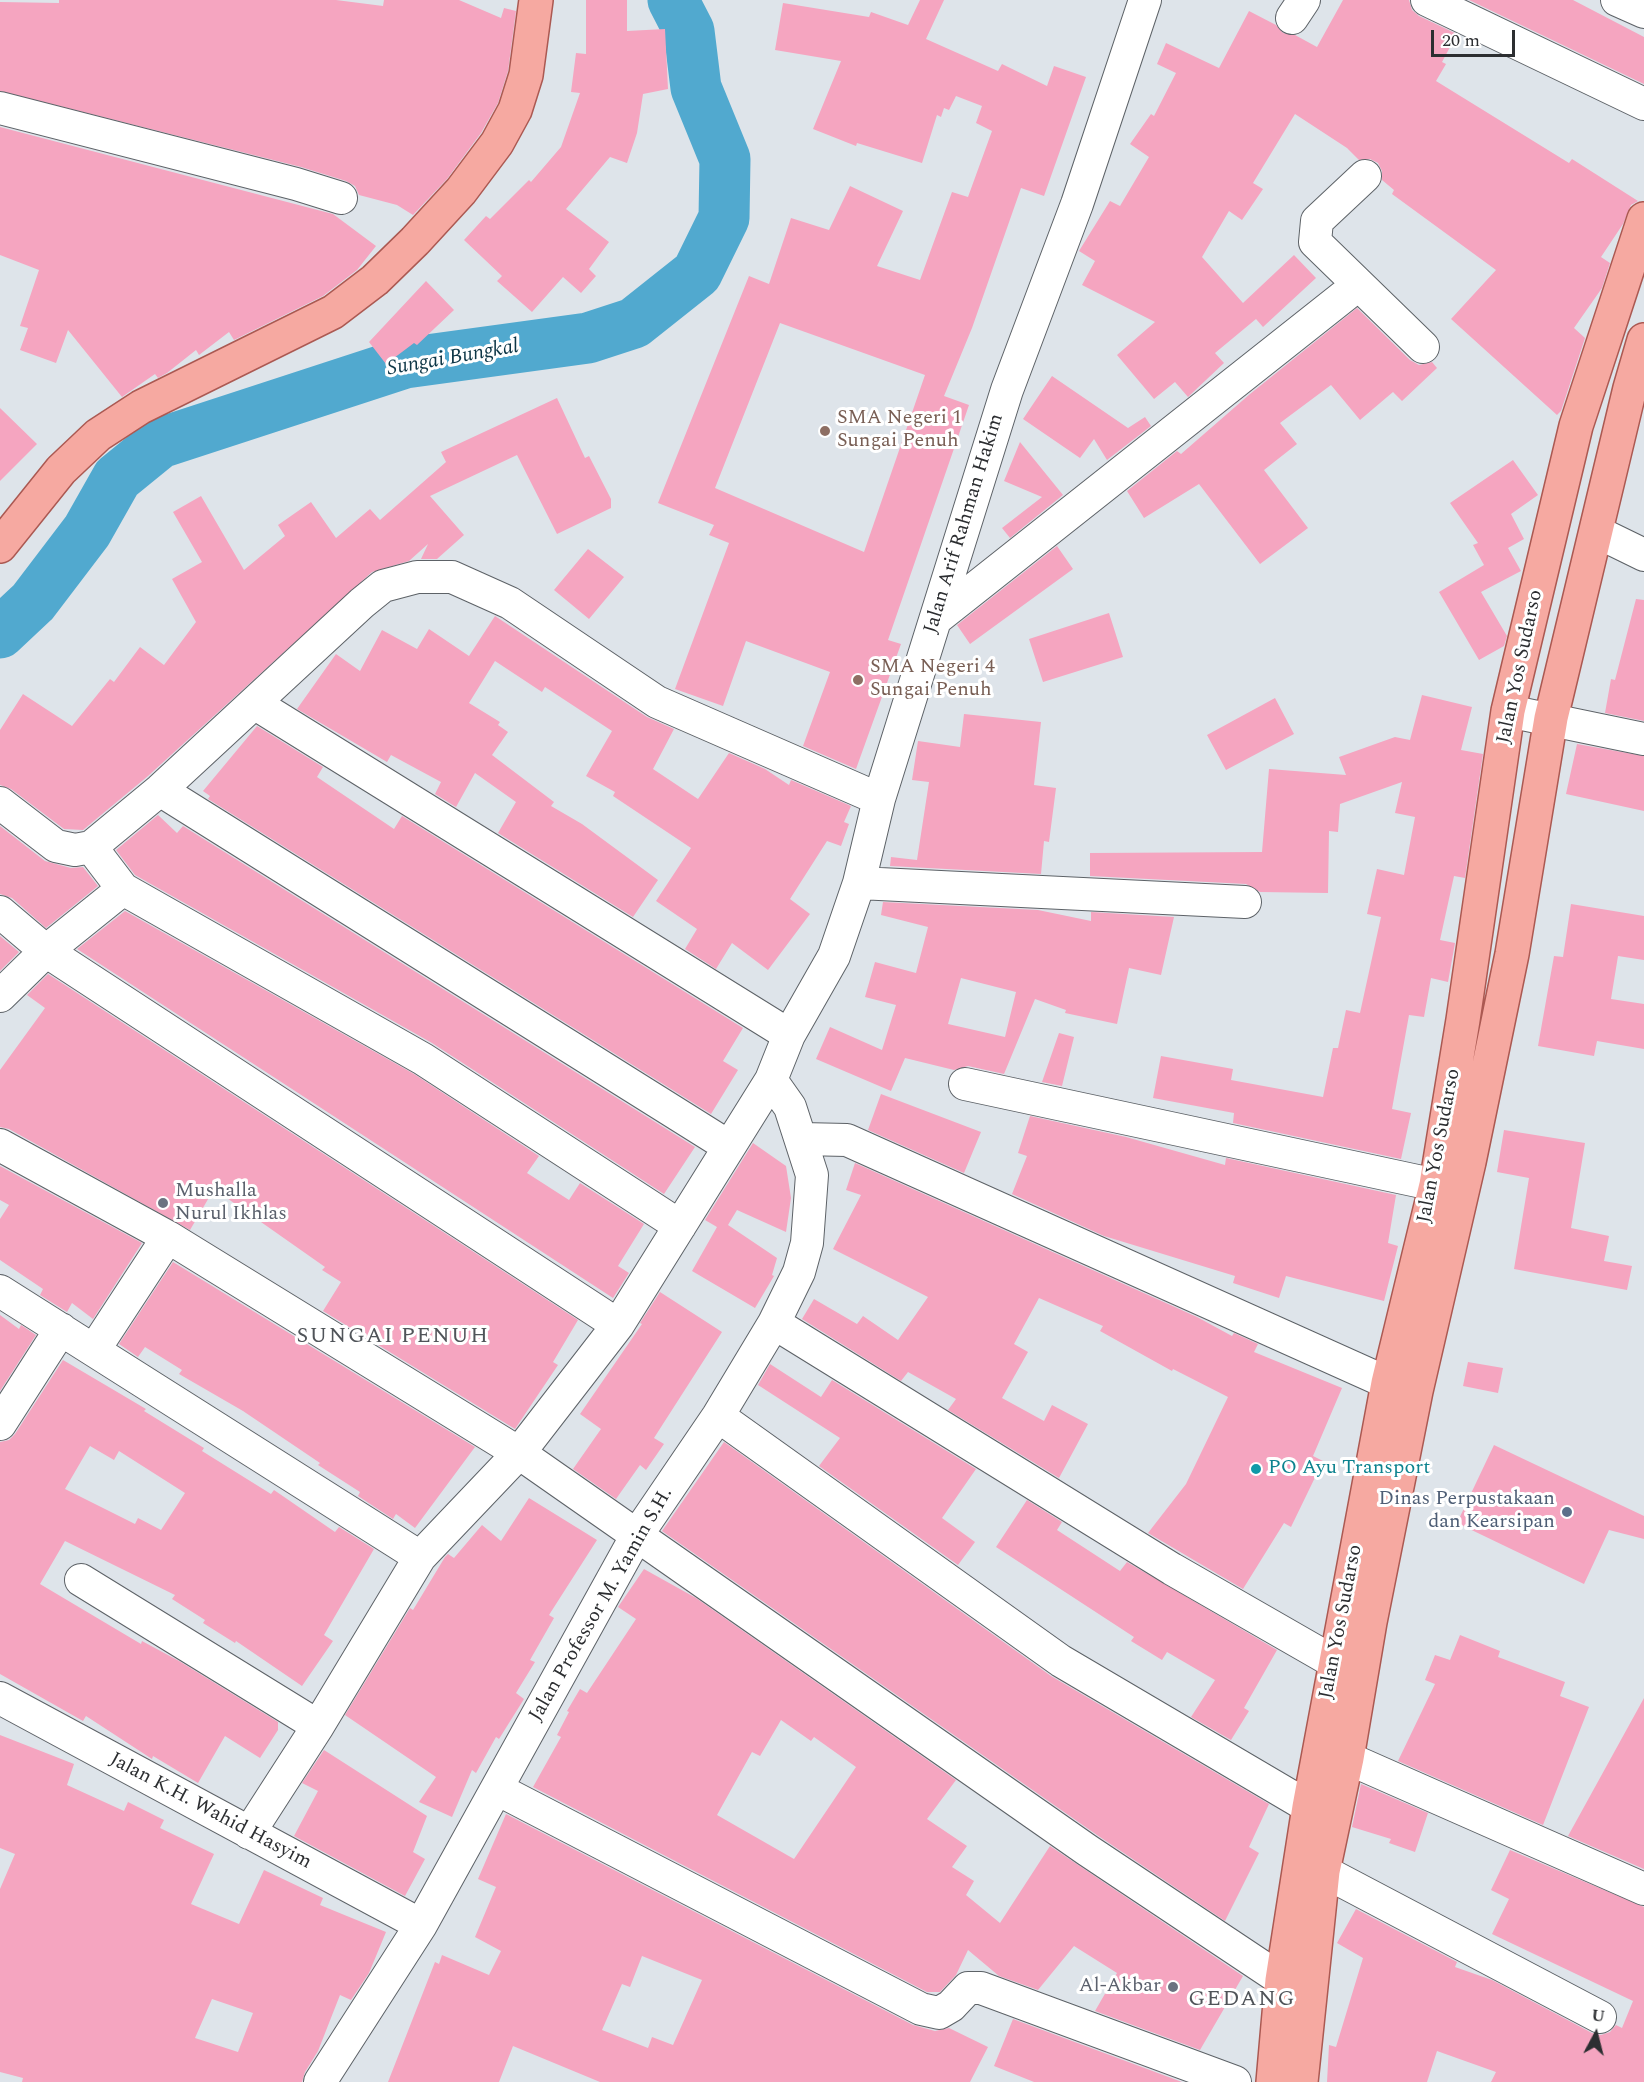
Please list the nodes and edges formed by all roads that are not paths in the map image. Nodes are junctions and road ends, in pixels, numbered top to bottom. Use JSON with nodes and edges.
{"nodes":[{"id":1,"x":536,"y":0,"type":"edge"},
{"id":2,"x":1145,"y":0,"type":"edge"},
{"id":3,"x":1427,"y":0,"type":"edge"},
{"id":4,"x":1617,"y":0,"type":"edge"},
{"id":5,"x":1644,"y":12,"type":"edge"},
{"id":6,"x":1644,"y":104,"type":"edge"},
{"id":7,"x":0,"y":108,"type":"edge"},
{"id":8,"x":1365,"y":176,"type":"dead end"},
{"id":9,"x":341,"y":198,"type":"dead end"},
{"id":10,"x":1644,"y":220,"type":"edge"},
{"id":11,"x":1358,"y":285,"type":"junction"},
{"id":12,"x":1644,"y":340,"type":"edge"},
{"id":13,"x":1423,"y":346,"type":"dead end"},
{"id":14,"x":1637,"y":392,"type":"edge"},
{"id":15,"x":1597,"y":532,"type":"junction"},
{"id":16,"x":0,"y":546,"type":"edge"},
{"id":17,"x":1644,"y":555,"type":"edge"},
{"id":18,"x":936,"y":619,"type":"junction"},
{"id":19,"x":254,"y":703,"type":"junction"},
{"id":20,"x":1508,"y":711,"type":"junction"},
{"id":21,"x":1551,"y":718,"type":"junction"},
{"id":22,"x":1644,"y":739,"type":"edge"},
{"id":23,"x":160,"y":790,"type":"junction"},
{"id":24,"x":879,"y":799,"type":"junction"},
{"id":25,"x":0,"y":803,"type":"edge"},
{"id":26,"x":91,"y":847,"type":"junction"},
{"id":27,"x":859,"y":884,"type":"junction"},
{"id":28,"x":123,"y":889,"type":"junction"},
{"id":29,"x":1245,"y":902,"type":"dead end"},
{"id":30,"x":0,"y":912,"type":"edge"},
{"id":31,"x":46,"y":951,"type":"junction"},
{"id":32,"x":0,"y":996,"type":"edge"},
{"id":33,"x":789,"y":1035,"type":"junction"},
{"id":34,"x":771,"y":1080,"type":"junction"},
{"id":35,"x":966,"y":1084,"type":"dead end"},
{"id":36,"x":802,"y":1139,"type":"junction"},
{"id":37,"x":0,"y":1145,"type":"edge"},
{"id":38,"x":728,"y":1146,"type":"junction"},
{"id":39,"x":1436,"y":1185,"type":"junction"},
{"id":40,"x":680,"y":1226,"type":"junction"},
{"id":41,"x":168,"y":1238,"type":"junction"},
{"id":42,"x":0,"y":1291,"type":"edge"},
{"id":43,"x":774,"y":1323,"type":"junction"},
{"id":44,"x":618,"y":1325,"type":"junction"},
{"id":45,"x":61,"y":1329,"type":"junction"},
{"id":46,"x":94,"y":1350,"type":"junction"},
{"id":47,"x":1402,"y":1387,"type":"junction"},
{"id":48,"x":718,"y":1416,"type":"junction"},
{"id":49,"x":0,"y":1424,"type":"edge"},
{"id":50,"x":519,"y":1453,"type":"junction"},
{"id":51,"x":637,"y":1535,"type":"junction"},
{"id":52,"x":420,"y":1557,"type":"junction"},
{"id":53,"x":81,"y":1580,"type":"dead end"},
{"id":54,"x":1334,"y":1662,"type":"junction"},
{"id":55,"x":0,"y":1698,"type":"edge"},
{"id":56,"x":318,"y":1726,"type":"junction"},
{"id":57,"x":1347,"y":1758,"type":"junction"},
{"id":58,"x":497,"y":1789,"type":"junction"},
{"id":59,"x":1309,"y":1807,"type":"junction"},
{"id":60,"x":249,"y":1833,"type":"junction"},
{"id":61,"x":1323,"y":1871,"type":"junction"},
{"id":62,"x":1644,"y":1889,"type":"edge"},
{"id":63,"x":421,"y":1925,"type":"junction"},
{"id":64,"x":1282,"y":1980,"type":"junction"},
{"id":65,"x":1294,"y":2017,"type":"junction"},
{"id":66,"x":1600,"y":2018,"type":"dead end"},
{"id":67,"x":330,"y":2079,"type":"edge"},
{"id":68,"x":1235,"y":2082,"type":"edge"},
{"id":69,"x":1273,"y":2082,"type":"edge"},
{"id":70,"x":1301,"y":2082,"type":"edge"}],
"edges":[{"from":1,"to":16,"type":"main road"},
{"from":2,"to":18,"type":"street","name":"Jalan Arif Rahman Hakim"},
{"from":3,"to":6,"type":"street"},
{"from":4,"to":5,"type":"street"},
{"from":7,"to":9,"type":"street"},
{"from":8,"to":11,"type":"street"},
{"from":10,"to":20,"type":"main road","name":"Jalan Yos Sudarso"},
{"from":11,"to":13,"type":"street"},
{"from":11,"to":18,"type":"street"},
{"from":12,"to":14,"type":"main road","name":"Jalan Yos Sudarso"},
{"from":14,"to":15,"type":"main road","name":"Jalan Yos Sudarso"},
{"from":15,"to":17,"type":"street"},
{"from":15,"to":21,"type":"main road","name":"Jalan Yos Sudarso"},
{"from":18,"to":24,"type":"street","name":"Jalan Arif Rahman Hakim"},
{"from":19,"to":23,"type":"street"},
{"from":19,"to":24,"type":"street"},
{"from":19,"to":33,"type":"street"},
{"from":20,"to":21,"type":"street"},
{"from":20,"to":39,"type":"main road","name":"Jalan Yos Sudarso"},
{"from":21,"to":22,"type":"street"},
{"from":21,"to":47,"type":"main road","name":"Jalan Yos Sudarso"},
{"from":23,"to":26,"type":"street"},
{"from":23,"to":38,"type":"street"},
{"from":24,"to":27,"type":"street","name":"Jalan Arif Rahman Hakim"},
{"from":25,"to":26,"type":"street"},
{"from":26,"to":28,"type":"street"},
{"from":27,"to":29,"type":"street"},
{"from":27,"to":33,"type":"street","name":"Jalan Arif Rahman Hakim"},
{"from":28,"to":31,"type":"street"},
{"from":28,"to":40,"type":"street"},
{"from":30,"to":31,"type":"street"},
{"from":31,"to":32,"type":"street"},
{"from":31,"to":44,"type":"street"},
{"from":33,"to":34,"type":"street","name":"Jalan Arif Rahman Hakim"},
{"from":34,"to":36,"type":"street","name":"Jalan Professor M. Yamin S.H."},
{"from":34,"to":38,"type":"street","name":"Jalan Arif Rahman Hakim"},
{"from":35,"to":39,"type":"street"},
{"from":36,"to":43,"type":"street","name":"Jalan Professor M. Yamin S.H."},
{"from":36,"to":47,"type":"street"},
{"from":37,"to":41,"type":"street"},
{"from":38,"to":40,"type":"street","name":"Jalan Arif Rahman Hakim"},
{"from":39,"to":47,"type":"main road","name":"Jalan Yos Sudarso"},
{"from":40,"to":44,"type":"street","name":"Jalan Arif Rahman Hakim"},
{"from":41,"to":46,"type":"street"},
{"from":41,"to":50,"type":"street"},
{"from":42,"to":45,"type":"street"},
{"from":43,"to":48,"type":"street","name":"Jalan Professor M. Yamin S.H."},
{"from":43,"to":54,"type":"street"},
{"from":44,"to":50,"type":"street","name":"Jalan Arif Rahman Hakim"},
{"from":45,"to":46,"type":"street"},
{"from":45,"to":49,"type":"street"},
{"from":46,"to":52,"type":"street"},
{"from":47,"to":54,"type":"main road","name":"Jalan Yos Sudarso"},
{"from":47,"to":57,"type":"main road","name":"Jalan Yos Sudarso"},
{"from":48,"to":51,"type":"street","name":"Jalan Professor M. Yamin S.H."},
{"from":48,"to":59,"type":"street"},
{"from":50,"to":51,"type":"street"},
{"from":50,"to":52,"type":"street","name":"Jalan Arif Rahman Hakim"},
{"from":51,"to":58,"type":"street","name":"Jalan Professor M. Yamin S.H."},
{"from":51,"to":64,"type":"street"},
{"from":52,"to":56,"type":"street","name":"Jalan Arif Rahman Hakim"},
{"from":53,"to":56,"type":"street"},
{"from":54,"to":59,"type":"main road","name":"Jalan Yos Sudarso"},
{"from":55,"to":60,"type":"street","name":"Jalan K.H. Wahid Hasyim"},
{"from":56,"to":60,"type":"street","name":"Jalan Arif Rahman Hakim"},
{"from":57,"to":61,"type":"main road","name":"Jalan Yos Sudarso"},
{"from":57,"to":62,"type":"street"},
{"from":58,"to":63,"type":"street","name":"Jalan Professor M. Yamin S.H."},
{"from":58,"to":68,"type":"street"},
{"from":59,"to":64,"type":"main road","name":"Jalan Yos Sudarso"},
{"from":60,"to":63,"type":"street","name":"Jalan K.H. Wahid Hasyim"},
{"from":61,"to":65,"type":"main road","name":"Jalan Yos Sudarso"},
{"from":61,"to":66,"type":"street"},
{"from":63,"to":67,"type":"street","name":"Jalan Professor M. Yamin S.H."},
{"from":64,"to":65,"type":"main road","name":"Jalan Yos Sudarso"},
{"from":65,"to":69,"type":"main road","name":"Jalan Yos Sudarso"},
{"from":65,"to":70,"type":"main road","name":"Jalan Yos Sudarso"}]}
